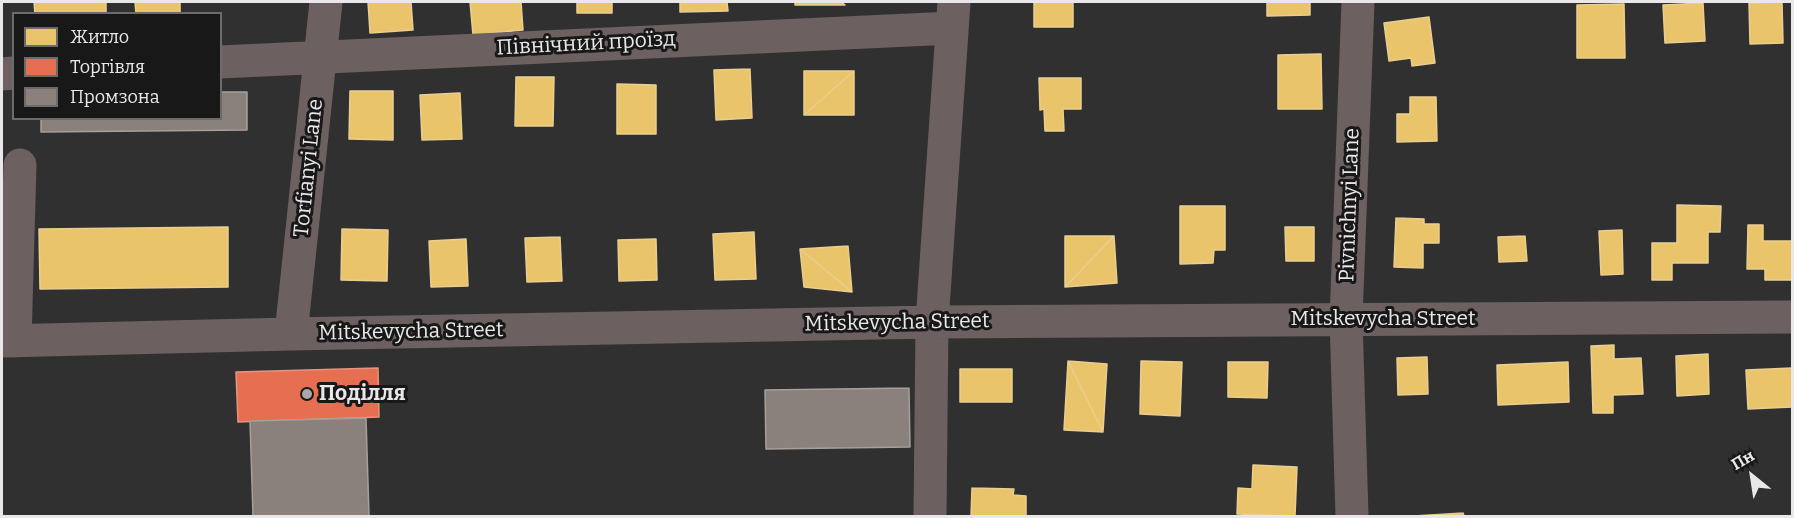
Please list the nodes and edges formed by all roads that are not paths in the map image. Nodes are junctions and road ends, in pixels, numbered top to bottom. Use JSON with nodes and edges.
{"nodes":[{"id":1,"x":326,"y":2,"type":"edge"},
{"id":2,"x":1358,"y":2,"type":"edge"},
{"id":3,"x":953,"y":15,"type":"edge"},
{"id":4,"x":321,"y":57,"type":"junction"},
{"id":5,"x":222,"y":62,"type":"edge"},
{"id":6,"x":20,"y":165,"type":"dead end"},
{"id":7,"x":1792,"y":317,"type":"edge"},
{"id":8,"x":1346,"y":319,"type":"junction"},
{"id":9,"x":932,"y":322,"type":"junction"},
{"id":10,"x":291,"y":334,"type":"junction"},
{"id":11,"x":8,"y":341,"type":"edge"},
{"id":12,"x":930,"y":516,"type":"edge"},
{"id":13,"x":1352,"y":516,"type":"edge"}],
"edges":[{"from":1,"to":4,"type":"street","name":"Torfianyi Lane"},
{"from":2,"to":8,"type":"street","name":"Pivnichnyi Lane"},
{"from":3,"to":4,"type":"street","name":"Північний проїзд"},
{"from":3,"to":9,"type":"street"},
{"from":4,"to":5,"type":"street","name":"Північний проїзд"},
{"from":4,"to":10,"type":"street","name":"Torfianyi Lane"},
{"from":6,"to":11,"type":"street"},
{"from":7,"to":8,"type":"street","name":"Mitskevycha Street"},
{"from":8,"to":9,"type":"street","name":"Mitskevycha Street"},
{"from":8,"to":13,"type":"street","name":"Pivnichnyi Lane"},
{"from":9,"to":10,"type":"street","name":"Mitskevycha Street"},
{"from":9,"to":12,"type":"street"},
{"from":10,"to":11,"type":"street","name":"Mitskevycha Street"}]}
